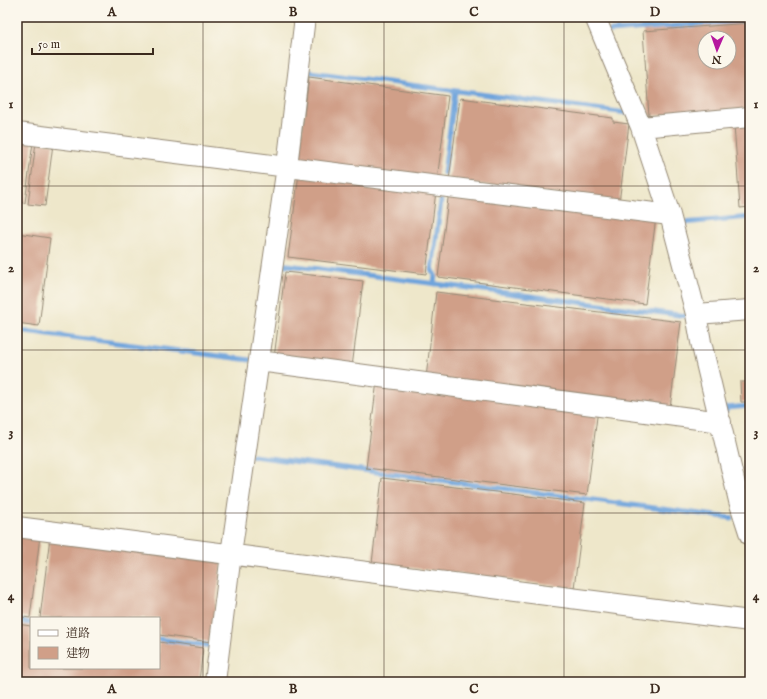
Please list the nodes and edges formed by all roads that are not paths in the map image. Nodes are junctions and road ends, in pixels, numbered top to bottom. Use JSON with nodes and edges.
{"nodes":[{"id":1,"x":305,"y":17,"type":"edge"},
{"id":2,"x":595,"y":17,"type":"edge"},
{"id":3,"x":750,"y":118,"type":"edge"},
{"id":4,"x":642,"y":127,"type":"junction"},
{"id":5,"x":17,"y":133,"type":"edge"},
{"id":6,"x":287,"y":166,"type":"junction"},
{"id":7,"x":670,"y":215,"type":"junction"},
{"id":8,"x":750,"y":310,"type":"edge"},
{"id":9,"x":696,"y":314,"type":"junction"},
{"id":10,"x":259,"y":361,"type":"junction"},
{"id":11,"x":720,"y":422,"type":"junction"},
{"id":12,"x":17,"y":527,"type":"edge"},
{"id":13,"x":750,"y":535,"type":"edge"},
{"id":14,"x":231,"y":554,"type":"junction"},
{"id":15,"x":750,"y":621,"type":"edge"},
{"id":16,"x":215,"y":682,"type":"edge"}],
"edges":[{"from":1,"to":6,"type":"street"},
{"from":2,"to":4,"type":"street"},
{"from":3,"to":4,"type":"street"},
{"from":4,"to":7,"type":"street"},
{"from":5,"to":6,"type":"street"},
{"from":6,"to":7,"type":"street"},
{"from":6,"to":10,"type":"street"},
{"from":7,"to":9,"type":"street"},
{"from":8,"to":9,"type":"street"},
{"from":9,"to":11,"type":"street"},
{"from":10,"to":11,"type":"street"},
{"from":10,"to":14,"type":"street"},
{"from":11,"to":13,"type":"street"},
{"from":12,"to":14,"type":"street"},
{"from":14,"to":15,"type":"street"},
{"from":14,"to":16,"type":"street"}]}
